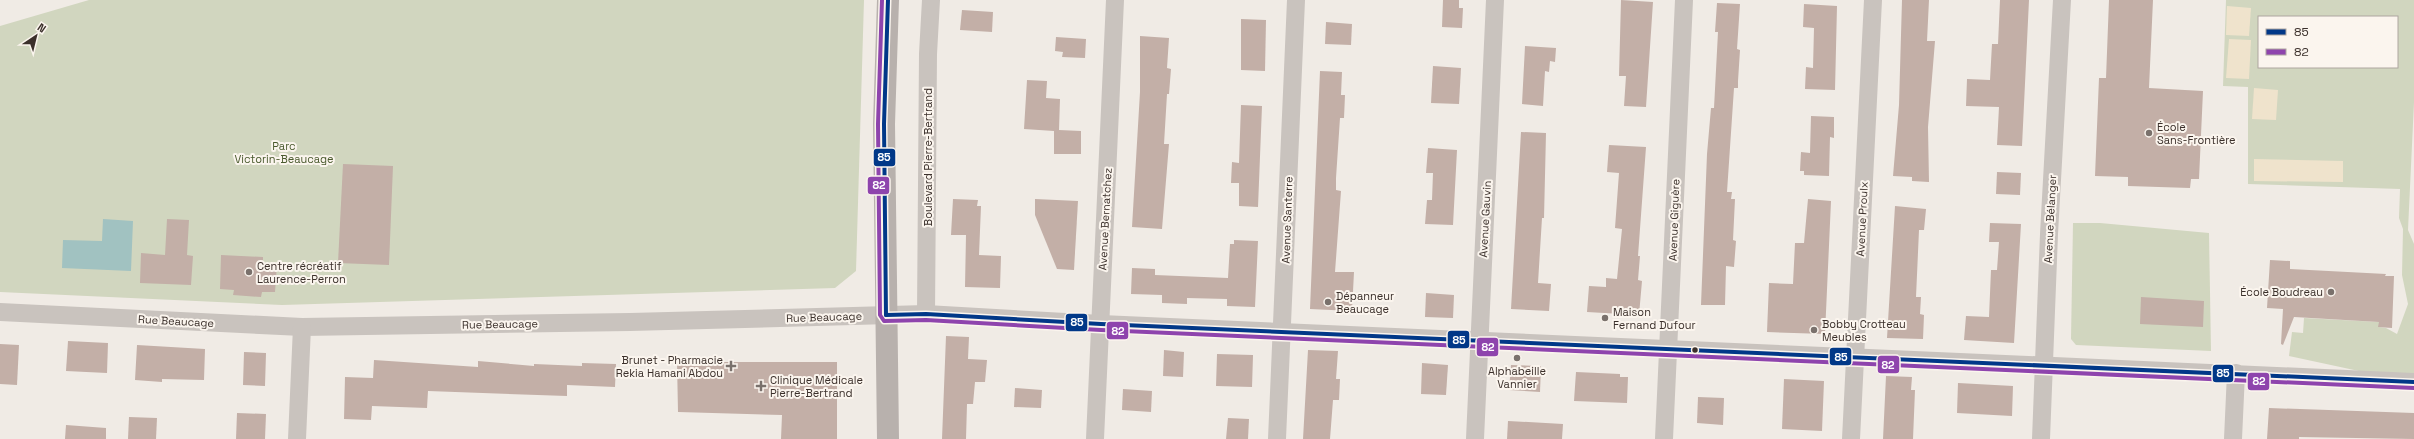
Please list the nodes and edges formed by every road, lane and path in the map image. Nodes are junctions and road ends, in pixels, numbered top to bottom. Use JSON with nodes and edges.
{"nodes":[{"id":1,"x":888,"y":0,"type":"edge"},
{"id":2,"x":931,"y":0,"type":"edge"},
{"id":3,"x":1115,"y":0,"type":"edge"},
{"id":4,"x":1296,"y":0,"type":"edge"},
{"id":5,"x":1495,"y":0,"type":"edge"},
{"id":6,"x":1684,"y":0,"type":"edge"},
{"id":7,"x":1873,"y":0,"type":"edge"},
{"id":8,"x":2062,"y":0,"type":"edge"},
{"id":9,"x":0,"y":312,"type":"edge"},
{"id":10,"x":926,"y":314,"type":"junction"},
{"id":11,"x":886,"y":315,"type":"junction"},
{"id":12,"x":1101,"y":324,"type":"junction"},
{"id":13,"x":302,"y":327,"type":"junction"},
{"id":14,"x":1282,"y":331,"type":"junction"},
{"id":15,"x":1480,"y":341,"type":"junction"},
{"id":16,"x":1668,"y":349,"type":"junction"},
{"id":17,"x":1855,"y":357,"type":"junction"},
{"id":18,"x":2045,"y":366,"type":"junction"},
{"id":19,"x":2236,"y":374,"type":"junction"},
{"id":20,"x":2414,"y":382,"type":"edge"},
{"id":21,"x":297,"y":439,"type":"edge"},
{"id":22,"x":888,"y":439,"type":"edge"},
{"id":23,"x":1096,"y":439,"type":"edge"},
{"id":24,"x":1277,"y":439,"type":"edge"},
{"id":25,"x":1474,"y":439,"type":"edge"},
{"id":26,"x":1664,"y":439,"type":"edge"},
{"id":27,"x":1852,"y":439,"type":"edge"},
{"id":28,"x":2041,"y":439,"type":"edge"},
{"id":29,"x":2233,"y":439,"type":"edge"}],
"edges":[{"from":1,"to":11,"type":"main road"},
{"from":2,"to":10,"type":"street","name":"Boulevard Pierre-Bertrand"},
{"from":3,"to":12,"type":"street","name":"Avenue Bernatchez"},
{"from":4,"to":14,"type":"street","name":"Avenue Santerre"},
{"from":5,"to":15,"type":"street","name":"Avenue Gauvin"},
{"from":6,"to":16,"type":"street","name":"Avenue Giguère"},
{"from":7,"to":17,"type":"street","name":"Avenue Proulx"},
{"from":8,"to":18,"type":"street","name":"Avenue Bélanger"},
{"from":9,"to":13,"type":"street","name":"Rue Beaucage"},
{"from":10,"to":11,"type":"street","name":"Rue Beaucage"},
{"from":10,"to":12,"type":"street","name":"Rue Beaucage"},
{"from":11,"to":13,"type":"street","name":"Rue Beaucage"},
{"from":11,"to":22,"type":"main road"},
{"from":12,"to":14,"type":"street","name":"Rue Beaucage"},
{"from":12,"to":23,"type":"street","name":"Avenue Bernatchez"},
{"from":13,"to":21,"type":"street"},
{"from":14,"to":15,"type":"street","name":"Rue Beaucage"},
{"from":14,"to":24,"type":"street","name":"Avenue Santerre"},
{"from":15,"to":16,"type":"street","name":"Rue Beaucage"},
{"from":15,"to":25,"type":"street","name":"Avenue Gauvin"},
{"from":16,"to":17,"type":"street","name":"Rue Beaucage"},
{"from":16,"to":26,"type":"street","name":"Avenue Giguère"},
{"from":17,"to":18,"type":"street","name":"Rue Beaucage"},
{"from":17,"to":27,"type":"street","name":"Avenue Proulx"},
{"from":18,"to":19,"type":"street","name":"Rue Beaucage"},
{"from":18,"to":28,"type":"street","name":"Avenue Bélanger"},
{"from":19,"to":20,"type":"street","name":"Rue Beaucage"},
{"from":19,"to":29,"type":"street"}]}
